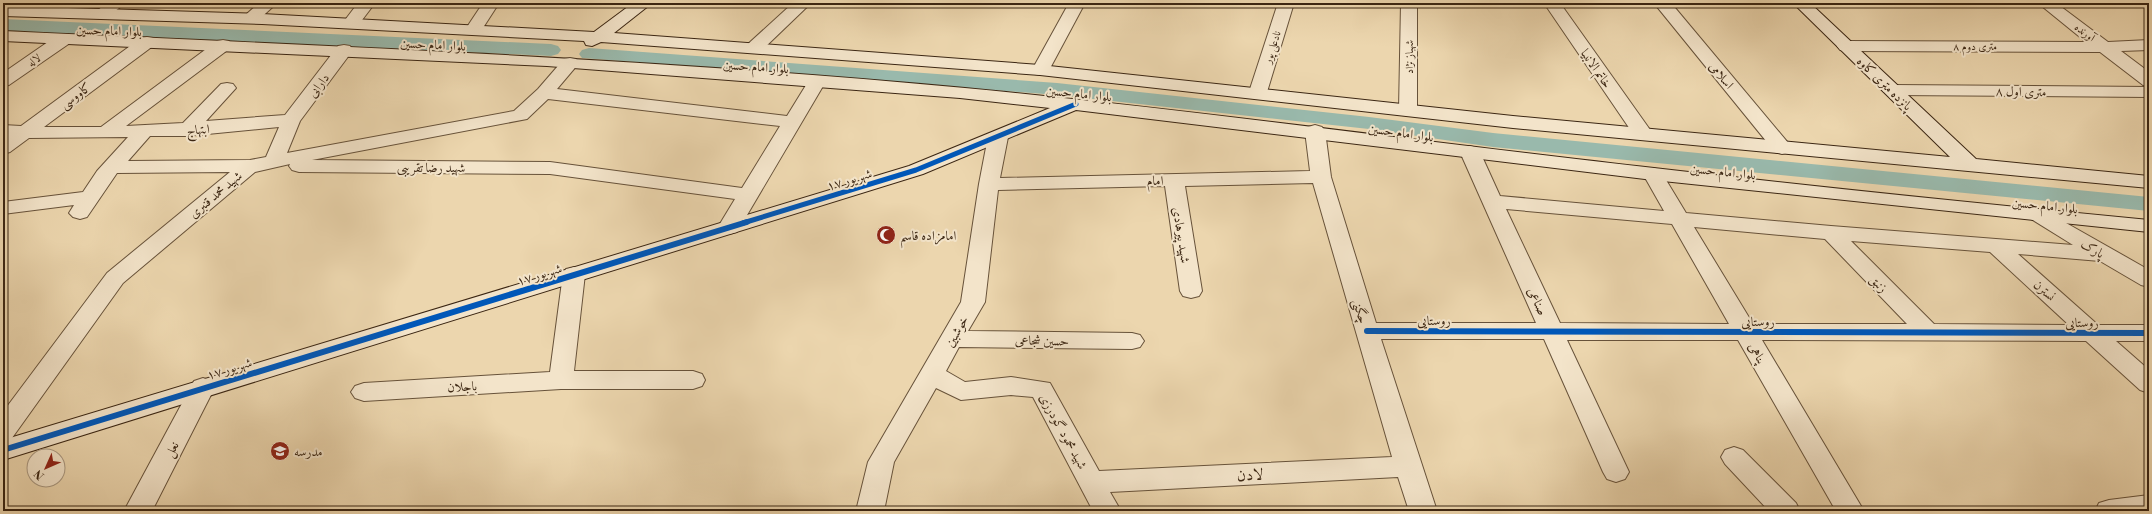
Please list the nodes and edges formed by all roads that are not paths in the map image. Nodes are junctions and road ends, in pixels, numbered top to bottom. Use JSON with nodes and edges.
{"nodes":[{"id":1,"x":118,"y":3,"type":"edge"},
{"id":2,"x":269,"y":3,"type":"edge"},
{"id":3,"x":367,"y":3,"type":"edge"},
{"id":4,"x":491,"y":3,"type":"edge"},
{"id":5,"x":644,"y":3,"type":"edge"},
{"id":6,"x":803,"y":3,"type":"edge"},
{"id":7,"x":1077,"y":3,"type":"edge"},
{"id":8,"x":1286,"y":3,"type":"edge"},
{"id":9,"x":1409,"y":3,"type":"edge"},
{"id":10,"x":1552,"y":3,"type":"edge"},
{"id":11,"x":1662,"y":3,"type":"edge"},
{"id":12,"x":1801,"y":3,"type":"edge"},
{"id":13,"x":2046,"y":3,"type":"edge"},
{"id":14,"x":3,"y":11,"type":"edge"},
{"id":15,"x":102,"y":13,"type":"junction"},
{"id":16,"x":249,"y":19,"type":"junction"},
{"id":17,"x":350,"y":24,"type":"junction"},
{"id":18,"x":473,"y":30,"type":"junction"},
{"id":19,"x":3,"y":36,"type":"edge"},
{"id":20,"x":572,"y":36,"type":"junction"},
{"id":21,"x":596,"y":37,"type":"junction"},
{"id":22,"x":64,"y":39,"type":"junction"},
{"id":23,"x":147,"y":42,"type":"junction"},
{"id":24,"x":223,"y":45,"type":"junction"},
{"id":25,"x":2149,"y":45,"type":"edge"},
{"id":26,"x":1846,"y":46,"type":"junction"},
{"id":27,"x":2105,"y":47,"type":"junction"},
{"id":28,"x":754,"y":48,"type":"junction"},
{"id":29,"x":344,"y":50,"type":"junction"},
{"id":30,"x":547,"y":61,"type":"junction"},
{"id":31,"x":570,"y":63,"type":"junction"},
{"id":32,"x":1041,"y":70,"type":"junction"},
{"id":33,"x":3,"y":81,"type":"edge"},
{"id":34,"x":817,"y":81,"type":"junction"},
{"id":35,"x":2149,"y":81,"type":"edge"},
{"id":36,"x":227,"y":88,"type":"dead end"},
{"id":37,"x":1893,"y":90,"type":"junction"},
{"id":38,"x":1258,"y":92,"type":"junction"},
{"id":39,"x":2149,"y":92,"type":"edge"},
{"id":40,"x":544,"y":93,"type":"junction"},
{"id":41,"x":1076,"y":104,"type":"junction"},
{"id":42,"x":1408,"y":110,"type":"junction"},
{"id":43,"x":291,"y":120,"type":"junction"},
{"id":44,"x":793,"y":122,"type":"junction"},
{"id":45,"x":187,"y":130,"type":"junction"},
{"id":46,"x":3,"y":131,"type":"edge"},
{"id":47,"x":1315,"y":131,"type":"junction"},
{"id":48,"x":25,"y":132,"type":"junction"},
{"id":49,"x":144,"y":132,"type":"junction"},
{"id":50,"x":104,"y":133,"type":"junction"},
{"id":51,"x":1642,"y":134,"type":"junction"},
{"id":52,"x":998,"y":137,"type":"junction"},
{"id":53,"x":3,"y":148,"type":"edge"},
{"id":54,"x":1782,"y":148,"type":"junction"},
{"id":55,"x":1470,"y":152,"type":"junction"},
{"id":56,"x":274,"y":161,"type":"junction"},
{"id":57,"x":1969,"y":164,"type":"junction"},
{"id":58,"x":250,"y":166,"type":"junction"},
{"id":59,"x":112,"y":167,"type":"junction"},
{"id":60,"x":1653,"y":174,"type":"junction"},
{"id":61,"x":1321,"y":177,"type":"junction"},
{"id":62,"x":1174,"y":180,"type":"junction"},
{"id":63,"x":2149,"y":182,"type":"edge"},
{"id":64,"x":989,"y":184,"type":"junction"},
{"id":65,"x":748,"y":195,"type":"junction"},
{"id":66,"x":1492,"y":201,"type":"junction"},
{"id":67,"x":3,"y":208,"type":"edge"},
{"id":68,"x":2038,"y":215,"type":"junction"},
{"id":69,"x":1679,"y":219,"type":"junction"},
{"id":70,"x":2149,"y":226,"type":"edge"},
{"id":71,"x":728,"y":227,"type":"junction"},
{"id":72,"x":1831,"y":233,"type":"junction"},
{"id":73,"x":1995,"y":245,"type":"junction"},
{"id":74,"x":2104,"y":254,"type":"junction"},
{"id":75,"x":574,"y":274,"type":"junction"},
{"id":76,"x":2149,"y":280,"type":"edge"},
{"id":77,"x":1191,"y":291,"type":"dead end"},
{"id":78,"x":1367,"y":331,"type":"junction"},
{"id":79,"x":1552,"y":332,"type":"junction"},
{"id":80,"x":1745,"y":332,"type":"junction"},
{"id":81,"x":1929,"y":333,"type":"junction"},
{"id":82,"x":2093,"y":333,"type":"junction"},
{"id":83,"x":2149,"y":333,"type":"edge"},
{"id":84,"x":951,"y":339,"type":"junction"},
{"id":85,"x":1132,"y":341,"type":"dead end"},
{"id":86,"x":931,"y":374,"type":"junction"},
{"id":87,"x":561,"y":380,"type":"junction"},
{"id":88,"x":693,"y":380,"type":"dead end"},
{"id":89,"x":2149,"y":384,"type":"edge"},
{"id":90,"x":203,"y":387,"type":"junction"},
{"id":91,"x":364,"y":392,"type":"dead end"},
{"id":92,"x":3,"y":431,"type":"edge"},
{"id":93,"x":3,"y":450,"type":"edge"},
{"id":94,"x":1734,"y":457,"type":"dead end"},
{"id":95,"x":1408,"y":466,"type":"junction"},
{"id":96,"x":1616,"y":472,"type":"dead end"},
{"id":97,"x":1091,"y":482,"type":"junction"},
{"id":98,"x":2149,"y":506,"type":"edge"},
{"id":99,"x":138,"y":511,"type":"edge"},
{"id":100,"x":870,"y":511,"type":"edge"},
{"id":101,"x":1107,"y":511,"type":"edge"},
{"id":102,"x":1423,"y":511,"type":"edge"},
{"id":103,"x":1786,"y":511,"type":"edge"},
{"id":104,"x":1850,"y":511,"type":"edge"},
{"id":105,"x":2109,"y":511,"type":"edge"}],
"edges":[{"from":1,"to":15,"type":"street"},
{"from":2,"to":16,"type":"street"},
{"from":3,"to":17,"type":"street"},
{"from":4,"to":18,"type":"street"},
{"from":5,"to":21,"type":"street","name":"شهید محمد قنبری"},
{"from":6,"to":28,"type":"street"},
{"from":7,"to":32,"type":"street"},
{"from":8,"to":38,"type":"street","name":"نادعلی پور"},
{"from":9,"to":42,"type":"street","name":"شهباز نژاد"},
{"from":10,"to":51,"type":"street","name":"خاتم الانبیا"},
{"from":11,"to":54,"type":"street","name":"اسلامی"},
{"from":12,"to":26,"type":"street","name":"پانزده متری کاوه"},
{"from":13,"to":27,"type":"street","name":"آورنده"},
{"from":14,"to":15,"type":"street","name":"بلوار امام حسین"},
{"from":15,"to":16,"type":"street","name":"بلوار امام حسین"},
{"from":16,"to":17,"type":"street","name":"بلوار امام حسین"},
{"from":17,"to":18,"type":"street","name":"بلوار امام حسین"},
{"from":18,"to":20,"type":"street","name":"بلوار امام حسین"},
{"from":19,"to":22,"type":"street","name":"بلوار امام حسین"},
{"from":20,"to":21,"type":"street","name":"بلوار امام حسین"},
{"from":20,"to":30,"type":"street"},
{"from":21,"to":28,"type":"street","name":"بلوار امام حسین"},
{"from":21,"to":31,"type":"street","name":"شهید محمد قنبری"},
{"from":22,"to":23,"type":"street","name":"بلوار امام حسین"},
{"from":22,"to":33,"type":"street","name":"لاله"},
{"from":23,"to":24,"type":"street","name":"بلوار امام حسین"},
{"from":23,"to":48,"type":"street","name":"کاووسی"},
{"from":24,"to":29,"type":"street","name":"بلوار امام حسین"},
{"from":24,"to":50,"type":"street"},
{"from":25,"to":27,"type":"street","name":"۸ متری دوم"},
{"from":26,"to":27,"type":"street","name":"۸ متری دوم"},
{"from":26,"to":37,"type":"street","name":"پانزده متری کاوه"},
{"from":27,"to":35,"type":"street","name":"آورنده"},
{"from":28,"to":32,"type":"street","name":"بلوار امام حسین"},
{"from":29,"to":30,"type":"street","name":"بلوار امام حسین"},
{"from":29,"to":43,"type":"street","name":"دارابی"},
{"from":30,"to":31,"type":"street","name":"بلوار امام حسین"},
{"from":31,"to":34,"type":"street","name":"بلوار امام حسین"},
{"from":31,"to":40,"type":"street","name":"شهید محمد قنبری"},
{"from":32,"to":38,"type":"street","name":"بلوار امام حسین"},
{"from":34,"to":41,"type":"street","name":"بلوار امام حسین"},
{"from":34,"to":44,"type":"street"},
{"from":36,"to":45,"type":"street"},
{"from":37,"to":39,"type":"street","name":"۸ متری اول"},
{"from":37,"to":57,"type":"street","name":"پانزده متری کاوه"},
{"from":38,"to":42,"type":"street","name":"بلوار امام حسین"},
{"from":40,"to":44,"type":"street"},
{"from":40,"to":56,"type":"street","name":"شهید محمد قنبری"},
{"from":41,"to":47,"type":"street","name":"بلوار امام حسین"},
{"from":41,"to":52,"type":"street","name":"۱۷ شهریور"},
{"from":42,"to":51,"type":"street","name":"بلوار امام حسین"},
{"from":43,"to":45,"type":"street","name":"ابتهاج"},
{"from":43,"to":56,"type":"street","name":"دارابی"},
{"from":44,"to":65,"type":"street"},
{"from":45,"to":49,"type":"street","name":"ابتهاج"},
{"from":46,"to":48,"type":"street","name":"ابتهاج"},
{"from":47,"to":55,"type":"street","name":"بلوار امام حسین"},
{"from":47,"to":61,"type":"street","name":"چگنی"},
{"from":48,"to":50,"type":"street","name":"ابتهاج"},
{"from":48,"to":53,"type":"street","name":"کاووسی"},
{"from":49,"to":50,"type":"street","name":"ابتهاج"},
{"from":49,"to":59,"type":"street"},
{"from":51,"to":54,"type":"street","name":"بلوار امام حسین"},
{"from":52,"to":64,"type":"street","name":"خوشبین"},
{"from":52,"to":71,"type":"street","name":"۱۷ شهریور"},
{"from":54,"to":57,"type":"street","name":"بلوار امام حسین"},
{"from":55,"to":60,"type":"street","name":"بلوار امام حسین"},
{"from":55,"to":66,"type":"street","name":"صناعی"},
{"from":56,"to":58,"type":"street","name":"شهید محمد قنبری"},
{"from":57,"to":63,"type":"street","name":"بلوار امام حسین"},
{"from":58,"to":59,"type":"street","name":"شهید رضا تقریبی"},
{"from":58,"to":65,"type":"street","name":"شهید رضا تقریبی"},
{"from":58,"to":92,"type":"street","name":"شهید محمد قنبری"},
{"from":59,"to":67,"type":"street"},
{"from":60,"to":68,"type":"street","name":"بلوار امام حسین"},
{"from":60,"to":69,"type":"street","name":"پناهی"},
{"from":61,"to":62,"type":"street","name":"امام"},
{"from":61,"to":78,"type":"street","name":"چگنی"},
{"from":62,"to":64,"type":"street","name":"امام"},
{"from":62,"to":77,"type":"street","name":"شهید پیرهادی"},
{"from":64,"to":84,"type":"street","name":"خوشبین"},
{"from":65,"to":71,"type":"street"},
{"from":66,"to":69,"type":"street"},
{"from":66,"to":79,"type":"street","name":"صناعی"},
{"from":68,"to":70,"type":"street","name":"بلوار امام حسین"},
{"from":68,"to":74,"type":"street","name":"پارک"},
{"from":69,"to":72,"type":"street"},
{"from":69,"to":80,"type":"street","name":"پناهی"},
{"from":71,"to":75,"type":"street","name":"۱۷ شهریور"},
{"from":72,"to":73,"type":"street"},
{"from":72,"to":81,"type":"street","name":"زنبق"},
{"from":73,"to":74,"type":"street"},
{"from":73,"to":82,"type":"street","name":"نسترن"},
{"from":74,"to":76,"type":"street","name":"پارک"},
{"from":75,"to":87,"type":"street"},
{"from":75,"to":90,"type":"street","name":"۱۷ شهریور"},
{"from":78,"to":79,"type":"street","name":"روستایی"},
{"from":78,"to":95,"type":"street","name":"چگنی"},
{"from":79,"to":80,"type":"street","name":"روستایی"},
{"from":79,"to":96,"type":"street","name":"صناعی"},
{"from":80,"to":81,"type":"street","name":"روستایی"},
{"from":80,"to":104,"type":"street","name":"پناهی"},
{"from":81,"to":82,"type":"street","name":"روستایی"},
{"from":82,"to":83,"type":"street","name":"روستایی"},
{"from":82,"to":89,"type":"street","name":"نسترن"},
{"from":84,"to":85,"type":"street","name":"حسین شجاعی"},
{"from":84,"to":86,"type":"street","name":"خوشبین"},
{"from":86,"to":97,"type":"street","name":"شهید محمود گودرزی"},
{"from":86,"to":100,"type":"street","name":"خوشبین"},
{"from":87,"to":88,"type":"street","name":"باجلان"},
{"from":87,"to":91,"type":"street","name":"باجلان"},
{"from":90,"to":93,"type":"street","name":"۱۷ شهریور"},
{"from":90,"to":99,"type":"street","name":"نعل"},
{"from":94,"to":103,"type":"street"},
{"from":95,"to":97,"type":"street","name":"لادن"},
{"from":95,"to":102,"type":"street","name":"چگنی"},
{"from":97,"to":101,"type":"street","name":"شهید محمود گودرزی"},
{"from":98,"to":105,"type":"street"}]}
